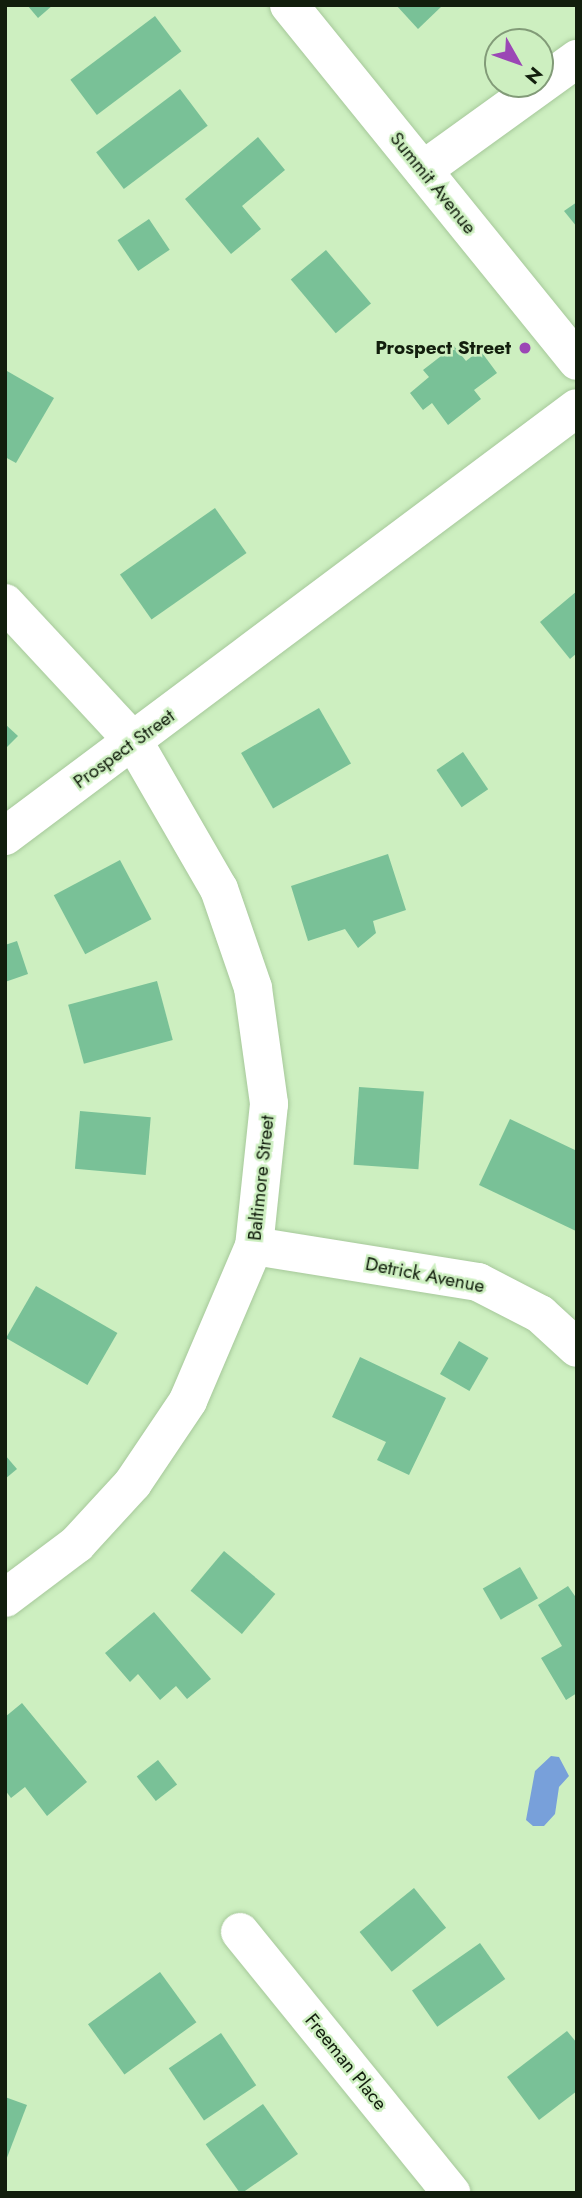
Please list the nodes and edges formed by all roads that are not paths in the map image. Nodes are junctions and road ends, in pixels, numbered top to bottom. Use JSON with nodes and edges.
{"nodes":[{"id":1,"x":289,"y":5,"type":"edge"},
{"id":2,"x":577,"y":59,"type":"edge"},
{"id":3,"x":423,"y":170,"type":"junction"},
{"id":4,"x":577,"y":360,"type":"edge"},
{"id":5,"x":577,"y":408,"type":"edge"},
{"id":6,"x":5,"y":603,"type":"edge"},
{"id":7,"x":134,"y":742,"type":"junction"},
{"id":8,"x":5,"y":836,"type":"edge"},
{"id":9,"x":254,"y":1246,"type":"junction"},
{"id":10,"x":577,"y":1348,"type":"edge"},
{"id":11,"x":5,"y":1598,"type":"edge"},
{"id":12,"x":240,"y":1931,"type":"dead end"},
{"id":13,"x":451,"y":2193,"type":"edge"}],
"edges":[{"from":1,"to":3,"type":"street","name":"Summit Avenue"},
{"from":2,"to":3,"type":"street"},
{"from":3,"to":4,"type":"street","name":"Summit Avenue"},
{"from":5,"to":7,"type":"street","name":"Prospect Street"},
{"from":6,"to":7,"type":"street","name":"Baltimore Street"},
{"from":7,"to":8,"type":"street","name":"Prospect Street"},
{"from":7,"to":9,"type":"street","name":"Baltimore Street"},
{"from":9,"to":10,"type":"street","name":"Detrick Avenue"},
{"from":9,"to":11,"type":"street","name":"Baltimore Street"},
{"from":12,"to":13,"type":"street","name":"Freeman Place"}]}
